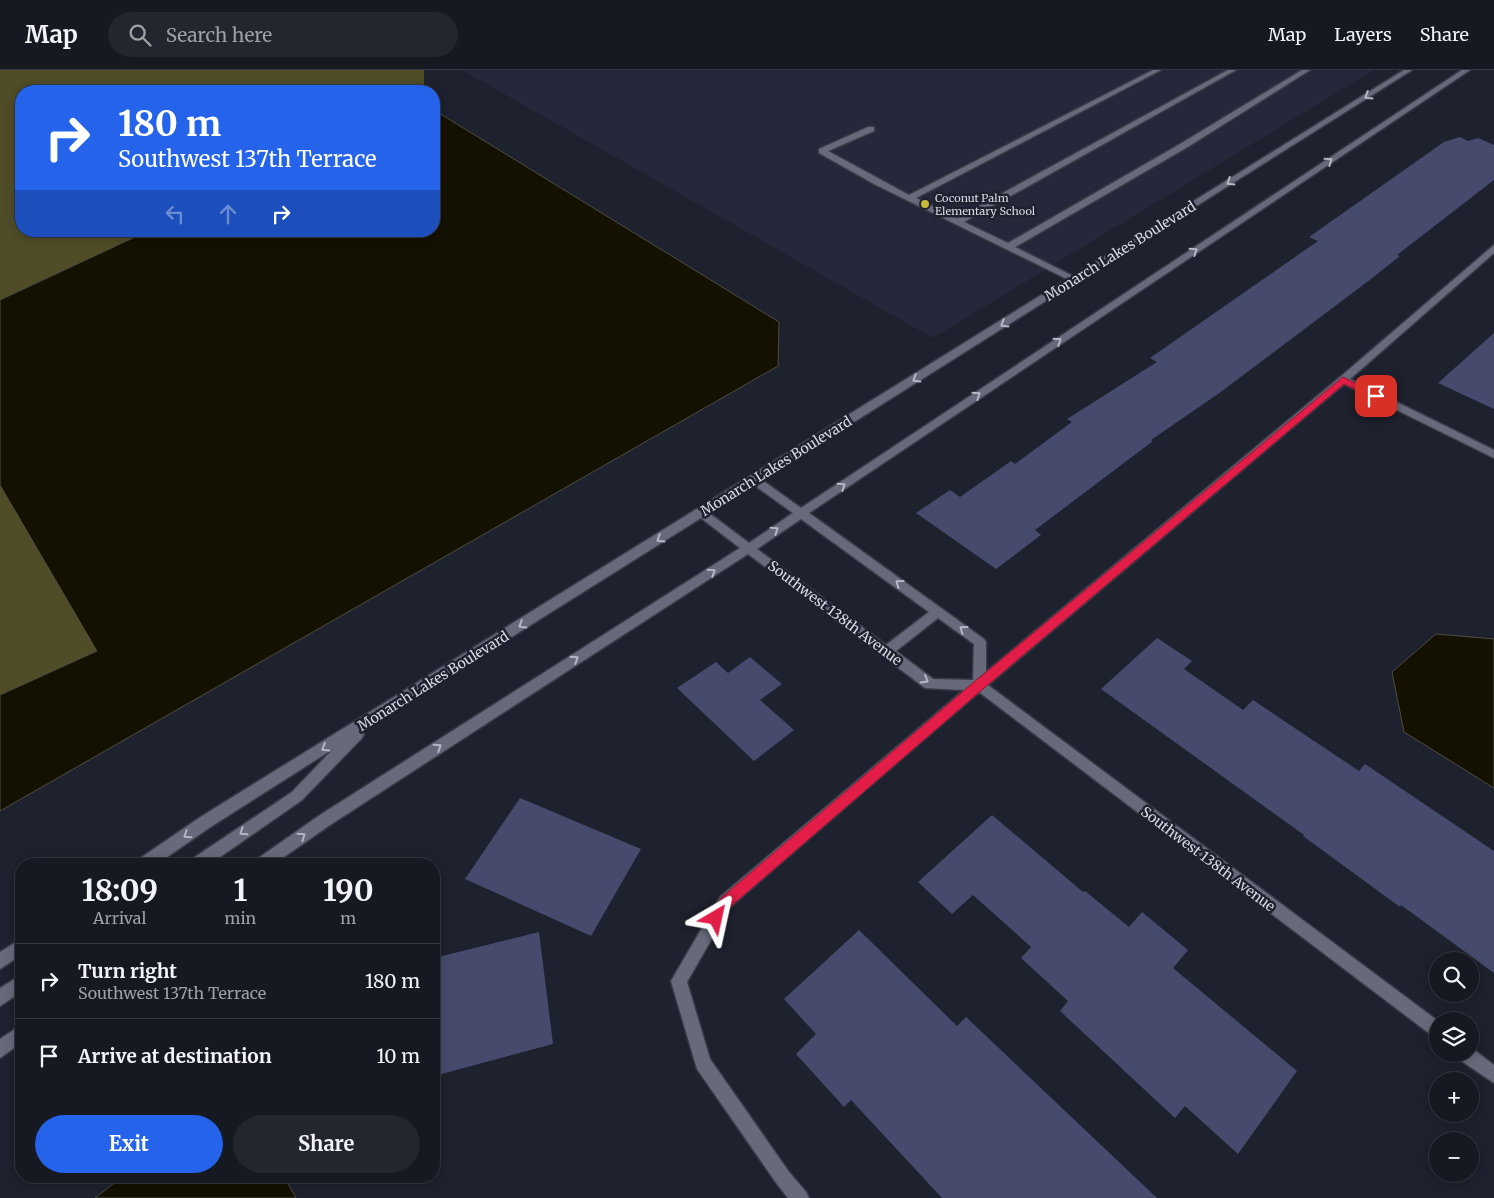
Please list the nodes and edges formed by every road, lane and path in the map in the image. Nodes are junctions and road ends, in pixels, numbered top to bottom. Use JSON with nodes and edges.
{"nodes":[{"id":1,"x":1158,"y":70,"type":"edge"},
{"id":2,"x":1233,"y":70,"type":"edge"},
{"id":3,"x":1307,"y":70,"type":"edge"},
{"id":4,"x":1410,"y":70,"type":"edge"},
{"id":5,"x":1467,"y":70,"type":"edge"},
{"id":6,"x":871,"y":129,"type":"dead end"},
{"id":7,"x":910,"y":198,"type":"junction"},
{"id":8,"x":957,"y":222,"type":"junction"},
{"id":9,"x":1008,"y":247,"type":"junction"},
{"id":10,"x":1494,"y":248,"type":"edge"},
{"id":11,"x":1075,"y":280,"type":"junction"},
{"id":12,"x":1343,"y":380,"type":"junction"},
{"id":13,"x":1494,"y":454,"type":"edge"},
{"id":14,"x":754,"y":480,"type":"junction"},
{"id":15,"x":701,"y":513,"type":"junction"},
{"id":16,"x":801,"y":513,"type":"junction"},
{"id":17,"x":749,"y":548,"type":"junction"},
{"id":18,"x":939,"y":611,"type":"junction"},
{"id":19,"x":886,"y":652,"type":"junction"},
{"id":20,"x":979,"y":686,"type":"junction"},
{"id":21,"x":371,"y":719,"type":"junction"},
{"id":22,"x":153,"y":858,"type":"edge"},
{"id":23,"x":206,"y":858,"type":"edge"},
{"id":24,"x":271,"y":858,"type":"edge"},
{"id":25,"x":15,"y":950,"type":"edge"},
{"id":26,"x":0,"y":961,"type":"edge"},
{"id":27,"x":15,"y":987,"type":"edge"},
{"id":28,"x":0,"y":998,"type":"edge"},
{"id":29,"x":1429,"y":1025,"type":"edge"},
{"id":30,"x":15,"y":1038,"type":"edge"},
{"id":31,"x":0,"y":1050,"type":"edge"},
{"id":32,"x":1477,"y":1062,"type":"edge"},
{"id":33,"x":1494,"y":1075,"type":"edge"},
{"id":34,"x":800,"y":1198,"type":"edge"}],
"edges":[{"from":1,"to":7,"type":"street"},
{"from":2,"to":8,"type":"street"},
{"from":3,"to":9,"type":"street"},
{"from":4,"to":11,"type":"street","name":"Monarch Lakes Boulevard","one_way":true},
{"from":16,"to":5,"type":"street","one_way":true},
{"from":6,"to":7,"type":"street"},
{"from":7,"to":8,"type":"street"},
{"from":8,"to":9,"type":"street"},
{"from":9,"to":11,"type":"street"},
{"from":10,"to":12,"type":"street"},
{"from":11,"to":14,"type":"street","name":"Monarch Lakes Boulevard","one_way":true},
{"from":12,"to":13,"type":"street"},
{"from":12,"to":20,"type":"street"},
{"from":14,"to":15,"type":"street","name":"Monarch Lakes Boulevard"},
{"from":14,"to":16,"type":"street"},
{"from":15,"to":17,"type":"street","name":"Southwest 138th Avenue"},
{"from":15,"to":21,"type":"street","name":"Monarch Lakes Boulevard","one_way":true},
{"from":17,"to":16,"type":"street","one_way":true},
{"from":18,"to":16,"type":"street","one_way":true},
{"from":17,"to":19,"type":"street","name":"Southwest 138th Avenue"},
{"from":24,"to":17,"type":"street","one_way":true},
{"from":18,"to":19,"type":"street"},
{"from":20,"to":18,"type":"street","one_way":true},
{"from":19,"to":20,"type":"street","name":"Southwest 138th Avenue","one_way":true},
{"from":20,"to":29,"type":"street","name":"Southwest 138th Avenue"},
{"from":20,"to":34,"type":"street"},
{"from":21,"to":22,"type":"street","name":"Monarch Lakes Boulevard","one_way":true},
{"from":21,"to":23,"type":"street","one_way":true},
{"from":25,"to":26,"type":"street"},
{"from":27,"to":28,"type":"street"},
{"from":30,"to":31,"type":"street"},
{"from":32,"to":33,"type":"street"}]}
